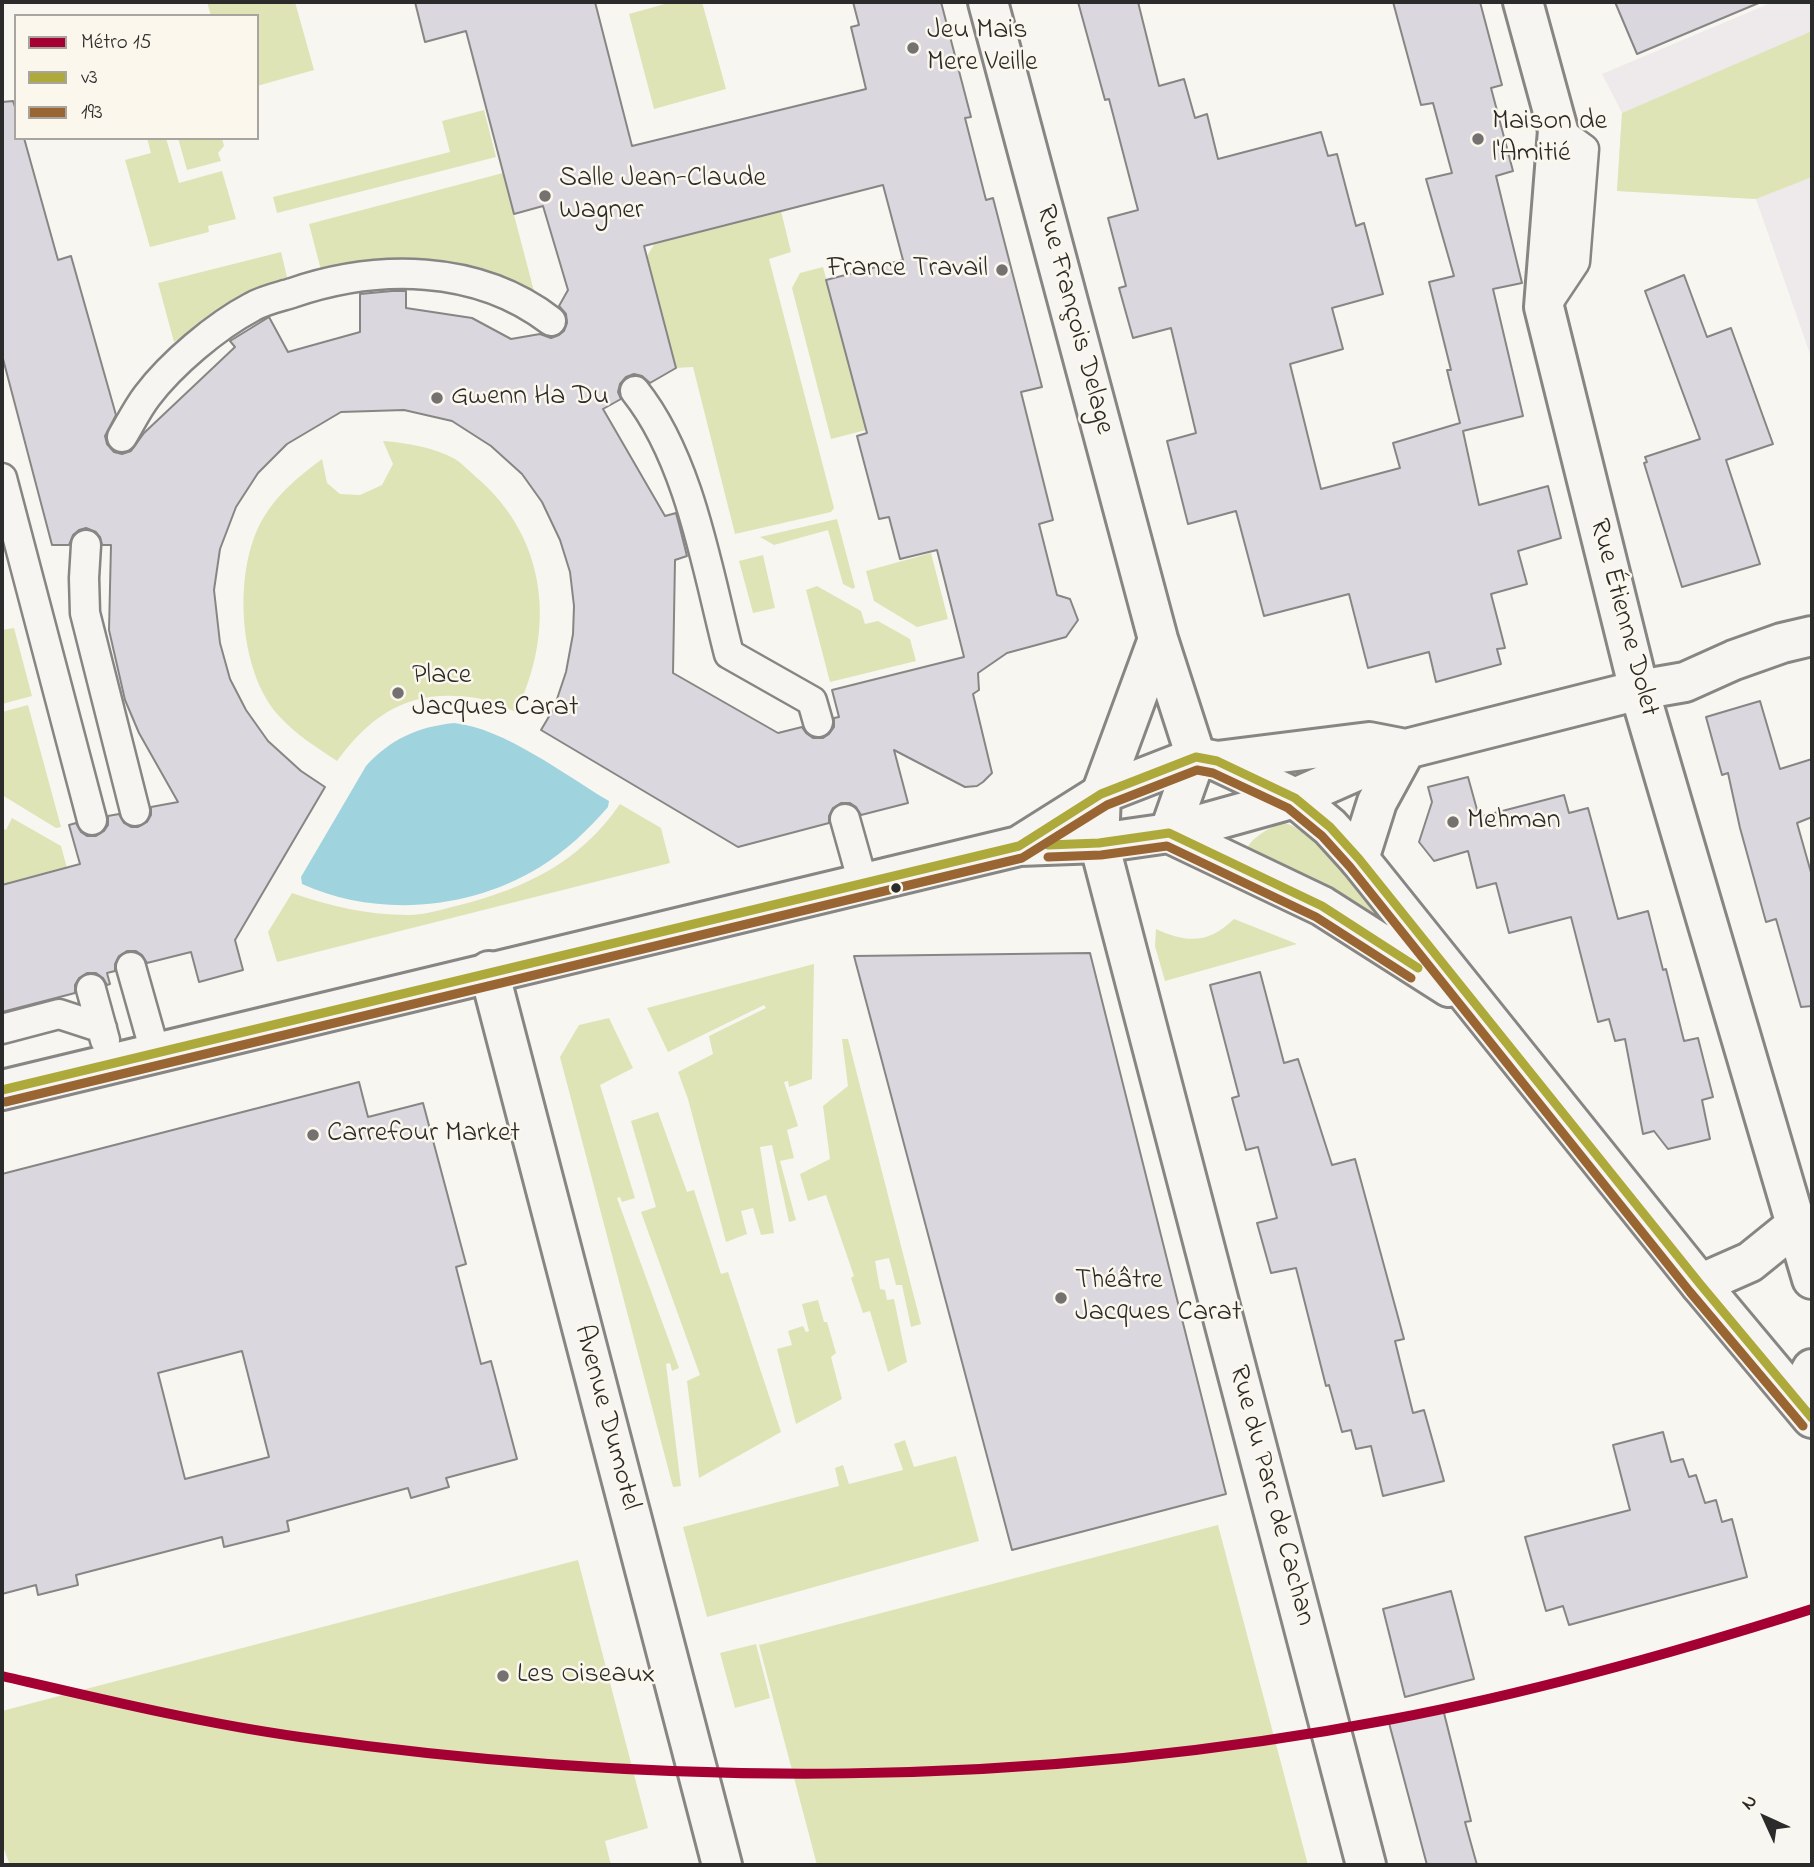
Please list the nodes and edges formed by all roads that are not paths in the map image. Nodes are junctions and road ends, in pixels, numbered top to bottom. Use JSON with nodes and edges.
{"nodes":[{"id":1,"x":988,"y":2,"type":"edge"},
{"id":2,"x":1523,"y":2,"type":"edge"},
{"id":3,"x":551,"y":321,"type":"dead end"},
{"id":4,"x":635,"y":391,"type":"dead end"},
{"id":5,"x":122,"y":437,"type":"dead end"},
{"id":6,"x":2,"y":478,"type":"edge"},
{"id":7,"x":86,"y":545,"type":"dead end"},
{"id":8,"x":1812,"y":636,"type":"edge"},
{"id":9,"x":1158,"y":639,"type":"junction"},
{"id":10,"x":1639,"y":691,"type":"junction"},
{"id":11,"x":818,"y":722,"type":"dead end"},
{"id":12,"x":1406,"y":749,"type":"junction"},
{"id":13,"x":1206,"y":759,"type":"junction"},
{"id":14,"x":1101,"y":794,"type":"junction"},
{"id":15,"x":1295,"y":798,"type":"junction"},
{"id":16,"x":135,"y":811,"type":"dead end"},
{"id":17,"x":845,"y":819,"type":"dead end"},
{"id":18,"x":92,"y":820,"type":"dead end"},
{"id":19,"x":1169,"y":833,"type":"junction"},
{"id":20,"x":1099,"y":843,"type":"junction"},
{"id":21,"x":1019,"y":846,"type":"junction"},
{"id":22,"x":1359,"y":859,"type":"junction"},
{"id":23,"x":863,"y":883,"type":"junction"},
{"id":24,"x":131,"y":967,"type":"dead end"},
{"id":25,"x":489,"y":971,"type":"junction"},
{"id":26,"x":91,"y":989,"type":"dead end"},
{"id":27,"x":1478,"y":1006,"type":"junction"},
{"id":28,"x":2,"y":1029,"type":"edge"},
{"id":29,"x":106,"y":1046,"type":"junction"},
{"id":30,"x":155,"y":1052,"type":"junction"},
{"id":31,"x":2,"y":1090,"type":"edge"},
{"id":32,"x":1797,"y":1224,"type":"junction"},
{"id":33,"x":1812,"y":1279,"type":"edge"},
{"id":34,"x":1700,"y":1284,"type":"junction"},
{"id":35,"x":1807,"y":1395,"type":"edge"},
{"id":36,"x":722,"y":1865,"type":"edge"},
{"id":37,"x":1366,"y":1865,"type":"edge"}],
"edges":[{"from":1,"to":9,"type":"street","name":"Rue François Delage"},
{"from":2,"to":10,"type":"street","name":"Rue Étienne Dolet"},
{"from":3,"to":5,"type":"lane"},
{"from":4,"to":11,"type":"lane"},
{"from":6,"to":18,"type":"lane"},
{"from":7,"to":16,"type":"lane"},
{"from":8,"to":10,"type":"street"},
{"from":9,"to":13,"type":"street","name":"Rue François Delage"},
{"from":9,"to":14,"type":"street"},
{"from":10,"to":12,"type":"street"},
{"from":10,"to":32,"type":"street","name":"Rue Étienne Dolet"},
{"from":12,"to":13,"type":"street"},
{"from":12,"to":15,"type":"street"},
{"from":12,"to":22,"type":"street"},
{"from":13,"to":14,"type":"street"},
{"from":13,"to":15,"type":"street"},
{"from":13,"to":19,"type":"street"},
{"from":14,"to":20,"type":"street"},
{"from":14,"to":21,"type":"street"},
{"from":15,"to":19,"type":"street"},
{"from":15,"to":22,"type":"street"},
{"from":17,"to":23,"type":"lane"},
{"from":19,"to":20,"type":"street"},
{"from":19,"to":27,"type":"street"},
{"from":20,"to":21,"type":"street"},
{"from":20,"to":37,"type":"street","name":"Rue du Parc de Cachan"},
{"from":21,"to":23,"type":"street"},
{"from":22,"to":27,"type":"street"},
{"from":23,"to":25,"type":"street"},
{"from":24,"to":30,"type":"lane"},
{"from":25,"to":30,"type":"street"},
{"from":25,"to":36,"type":"street","name":"Avenue Dumotel"},
{"from":26,"to":29,"type":"lane"},
{"from":27,"to":34,"type":"street"},
{"from":28,"to":29,"type":"lane"},
{"from":29,"to":30,"type":"street"},
{"from":29,"to":31,"type":"street"},
{"from":32,"to":33,"type":"street","name":"Rue Étienne Dolet"},
{"from":32,"to":34,"type":"street"},
{"from":34,"to":35,"type":"street"}]}
